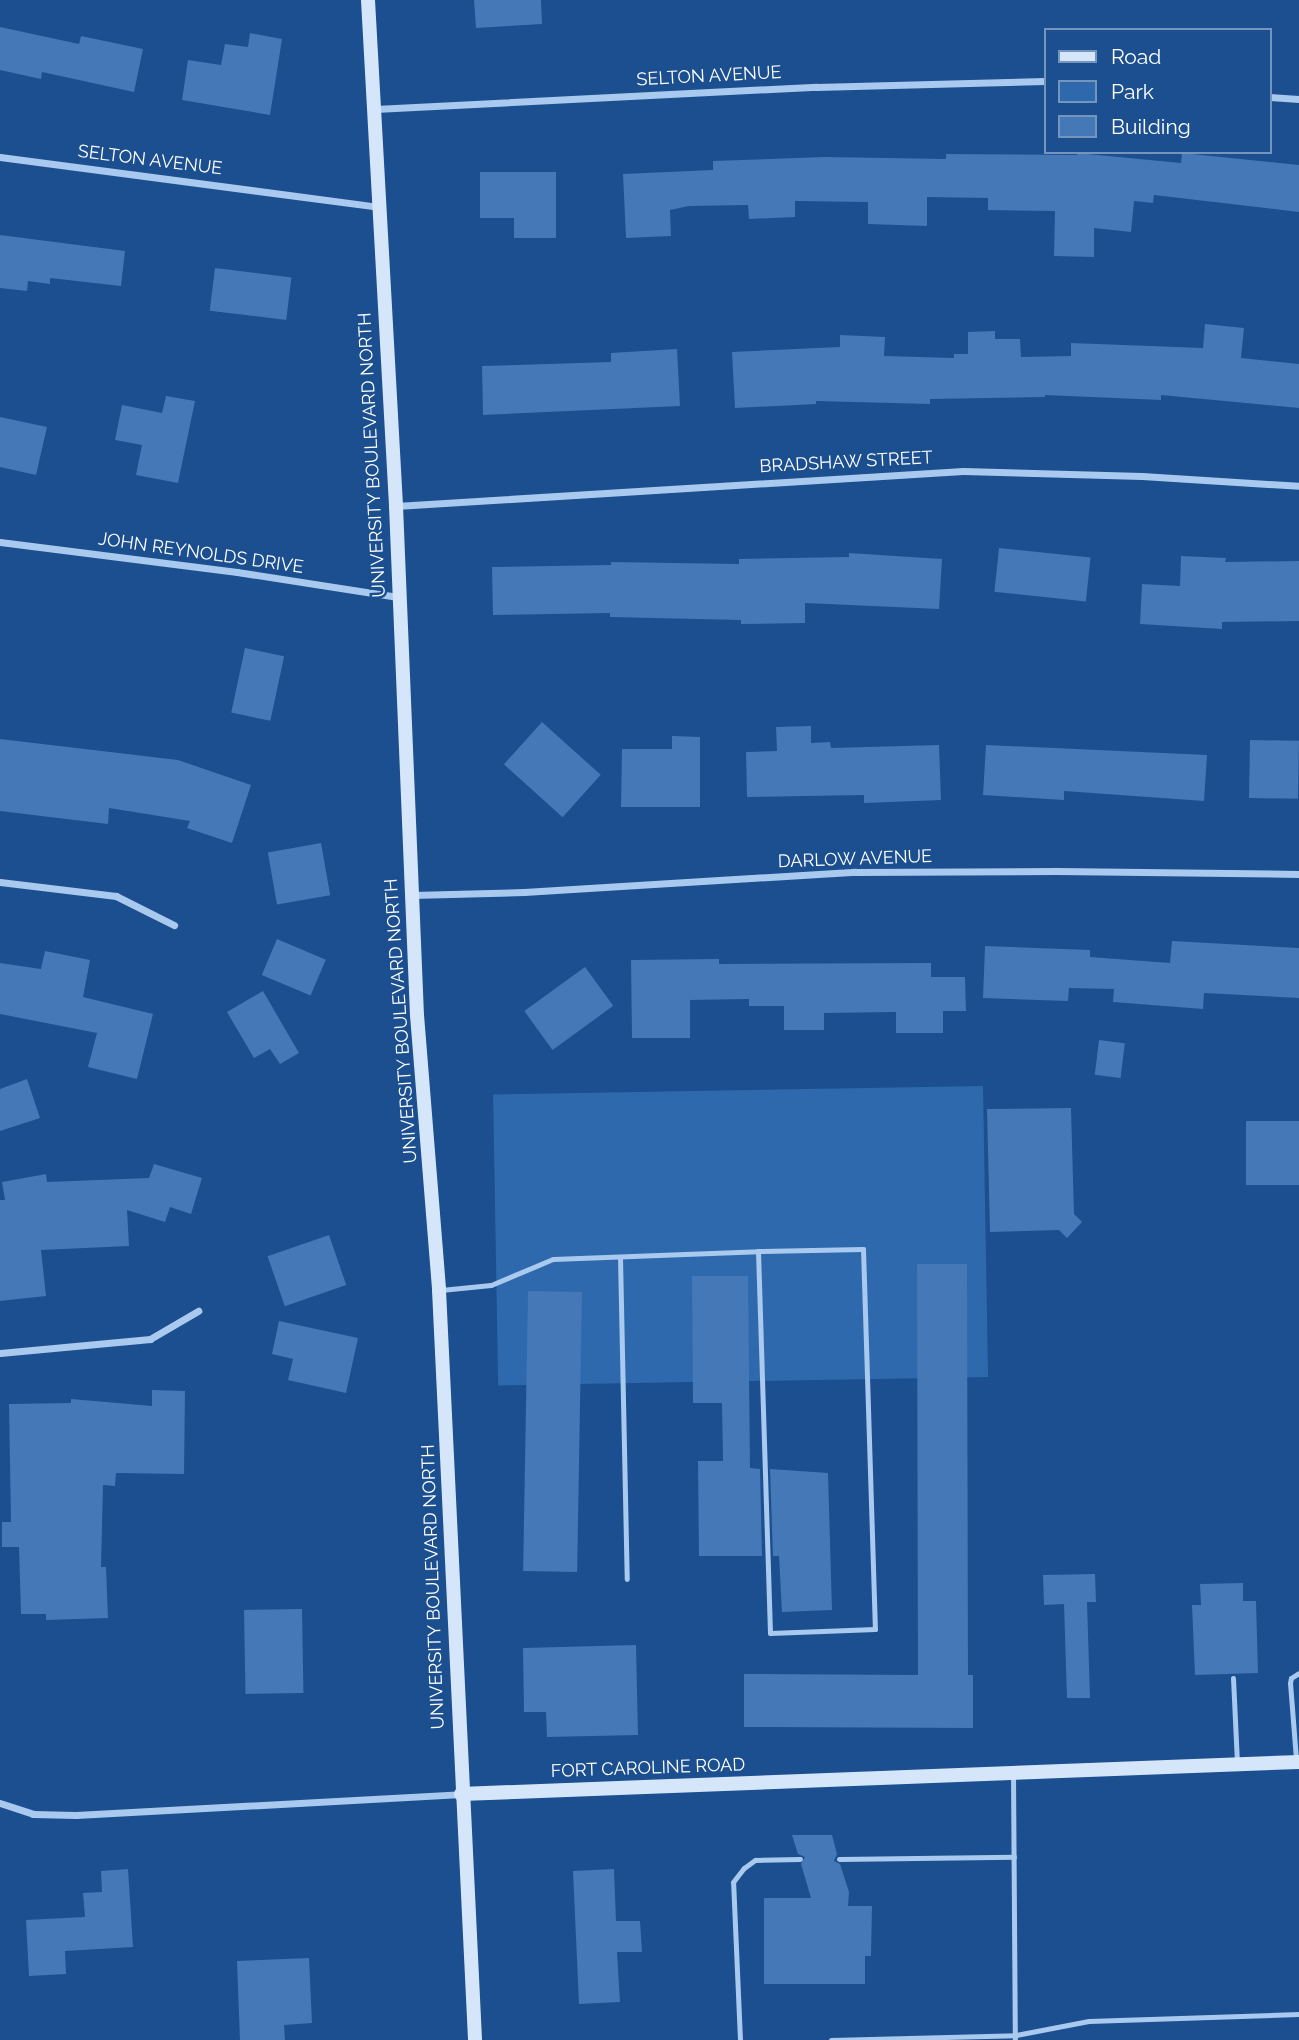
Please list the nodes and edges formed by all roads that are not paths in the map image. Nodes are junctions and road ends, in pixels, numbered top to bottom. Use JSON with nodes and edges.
{"nodes":[{"id":1,"x":368,"y":0,"type":"edge"},
{"id":2,"x":1044,"y":81,"type":"edge"},
{"id":3,"x":1271,"y":97,"type":"edge"},
{"id":4,"x":1299,"y":99,"type":"edge"},
{"id":5,"x":374,"y":110,"type":"junction"},
{"id":6,"x":0,"y":157,"type":"edge"},
{"id":7,"x":379,"y":207,"type":"junction"},
{"id":8,"x":1299,"y":486,"type":"edge"},
{"id":9,"x":396,"y":506,"type":"junction"},
{"id":10,"x":0,"y":542,"type":"edge"},
{"id":11,"x":398,"y":597,"type":"junction"},
{"id":12,"x":1299,"y":874,"type":"edge"},
{"id":13,"x":0,"y":881,"type":"edge"},
{"id":14,"x":412,"y":895,"type":"junction"},
{"id":15,"x":174,"y":925,"type":"dead end"},
{"id":16,"x":758,"y":1251,"type":"junction"},
{"id":17,"x":620,"y":1257,"type":"junction"},
{"id":18,"x":439,"y":1290,"type":"junction"},
{"id":19,"x":198,"y":1311,"type":"dead end"},
{"id":20,"x":0,"y":1353,"type":"edge"},
{"id":21,"x":627,"y":1579,"type":"dead end"},
{"id":22,"x":1299,"y":1673,"type":"edge"},
{"id":23,"x":1233,"y":1678,"type":"dead end"},
{"id":24,"x":1298,"y":1762,"type":"edge"},
{"id":25,"x":1237,"y":1764,"type":"junction"},
{"id":26,"x":1013,"y":1773,"type":"junction"},
{"id":27,"x":461,"y":1794,"type":"junction"},
{"id":28,"x":0,"y":1803,"type":"edge"},
{"id":29,"x":1014,"y":1857,"type":"junction"},
{"id":30,"x":800,"y":1859,"type":"dead end"},
{"id":31,"x":839,"y":1859,"type":"dead end"},
{"id":32,"x":1299,"y":2014,"type":"edge"},
{"id":33,"x":1016,"y":2038,"type":"edge"},
{"id":34,"x":475,"y":2040,"type":"edge"},
{"id":35,"x":740,"y":2040,"type":"edge"},
{"id":36,"x":831,"y":2040,"type":"edge"}],
"edges":[{"from":1,"to":5,"type":"street","name":"UNIVERSITY BOULEVARD NORTH"},
{"from":2,"to":5,"type":"street","name":"SELTON AVENUE"},
{"from":3,"to":4,"type":"street"},
{"from":5,"to":7,"type":"street","name":"UNIVERSITY BOULEVARD NORTH"},
{"from":6,"to":7,"type":"street","name":"SELTON AVENUE"},
{"from":7,"to":9,"type":"street","name":"UNIVERSITY BOULEVARD NORTH"},
{"from":8,"to":9,"type":"street","name":"BRADSHAW STREET"},
{"from":9,"to":11,"type":"street","name":"UNIVERSITY BOULEVARD NORTH"},
{"from":10,"to":11,"type":"street","name":"JOHN REYNOLDS DRIVE"},
{"from":11,"to":14,"type":"street","name":"UNIVERSITY BOULEVARD NORTH"},
{"from":12,"to":14,"type":"street","name":"DARLOW AVENUE"},
{"from":13,"to":15,"type":"street"},
{"from":14,"to":18,"type":"street","name":"UNIVERSITY BOULEVARD NORTH"},
{"from":16,"to":16,"type":"lane"},
{"from":16,"to":17,"type":"lane"},
{"from":17,"to":18,"type":"lane"},
{"from":17,"to":21,"type":"lane"},
{"from":18,"to":27,"type":"street","name":"UNIVERSITY BOULEVARD NORTH"},
{"from":19,"to":20,"type":"street"},
{"from":22,"to":24,"type":"lane"},
{"from":23,"to":25,"type":"lane"},
{"from":24,"to":25,"type":"street","name":"FORT CAROLINE ROAD"},
{"from":25,"to":26,"type":"street","name":"FORT CAROLINE ROAD"},
{"from":26,"to":27,"type":"street","name":"FORT CAROLINE ROAD"},
{"from":26,"to":29,"type":"lane"},
{"from":27,"to":28,"type":"street","name":"FORT CAROLINE ROAD"},
{"from":27,"to":34,"type":"street","name":"UNIVERSITY BOULEVARD NORTH"},
{"from":29,"to":31,"type":"lane"},
{"from":29,"to":33,"type":"lane"},
{"from":30,"to":35,"type":"lane"},
{"from":32,"to":33,"type":"lane"},
{"from":33,"to":36,"type":"lane"}]}
